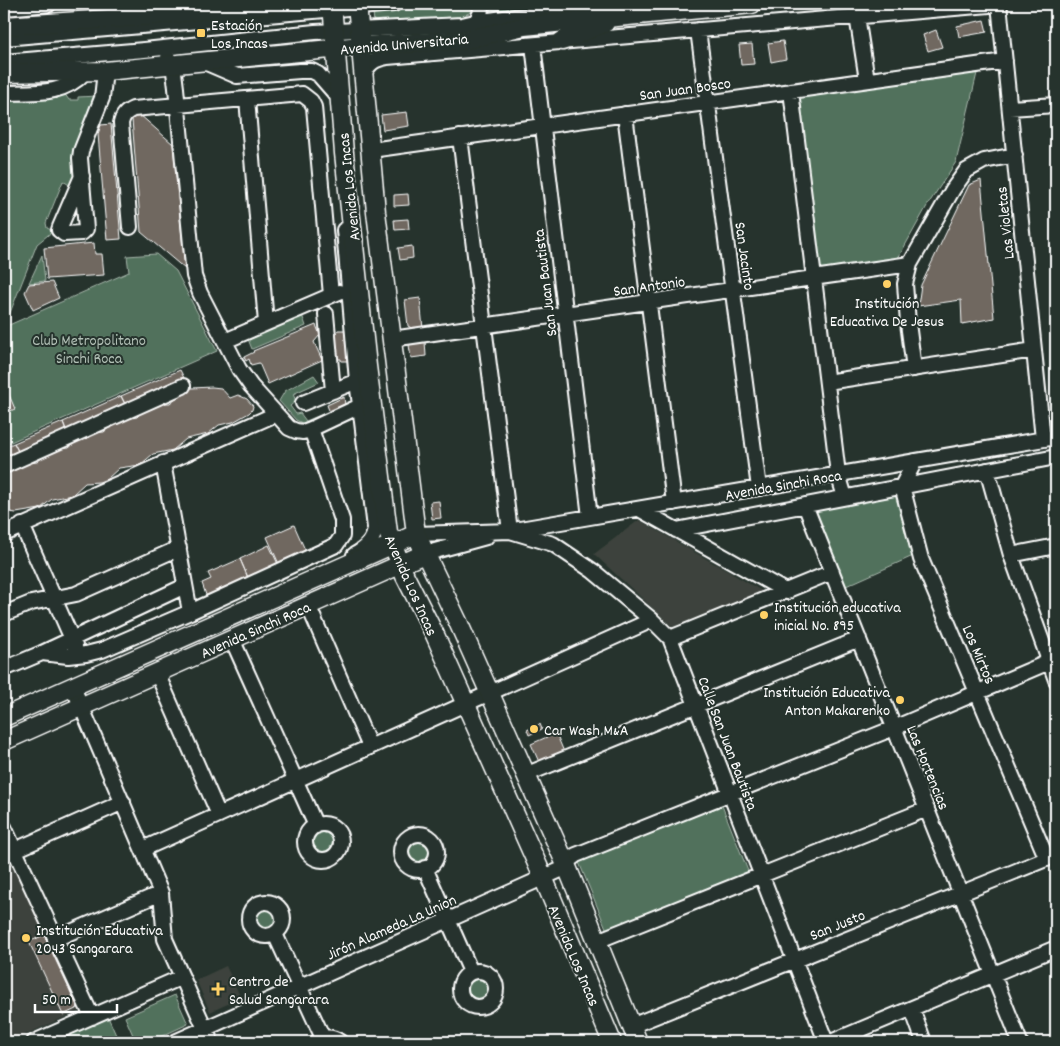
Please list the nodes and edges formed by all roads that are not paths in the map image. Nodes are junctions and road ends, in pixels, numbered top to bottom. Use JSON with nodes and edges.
{"nodes":[{"id":1,"x":49,"y":4,"type":"edge"},
{"id":2,"x":170,"y":4,"type":"edge"},
{"id":3,"x":273,"y":4,"type":"edge"},
{"id":4,"x":394,"y":4,"type":"edge"},
{"id":5,"x":480,"y":4,"type":"edge"},
{"id":6,"x":652,"y":4,"type":"edge"},
{"id":7,"x":752,"y":4,"type":"edge"},
{"id":8,"x":1000,"y":4,"type":"edge"},
{"id":9,"x":357,"y":6,"type":"edge"},
{"id":10,"x":332,"y":7,"type":"edge"},
{"id":11,"x":4,"y":8,"type":"edge"},
{"id":12,"x":622,"y":15,"type":"junction"},
{"id":13,"x":857,"y":16,"type":"junction"},
{"id":14,"x":138,"y":17,"type":"junction"},
{"id":15,"x":474,"y":22,"type":"junction"},
{"id":16,"x":4,"y":26,"type":"edge"},
{"id":17,"x":698,"y":30,"type":"junction"},
{"id":18,"x":334,"y":31,"type":"junction"},
{"id":19,"x":4,"y":38,"type":"edge"},
{"id":20,"x":360,"y":38,"type":"junction"},
{"id":21,"x":562,"y":41,"type":"junction"},
{"id":22,"x":533,"y":45,"type":"junction"},
{"id":23,"x":336,"y":49,"type":"junction"},
{"id":24,"x":144,"y":50,"type":"junction"},
{"id":25,"x":175,"y":56,"type":"junction"},
{"id":26,"x":202,"y":61,"type":"junction"},
{"id":27,"x":1005,"y":61,"type":"junction"},
{"id":28,"x":4,"y":62,"type":"edge"},
{"id":29,"x":105,"y":71,"type":"junction"},
{"id":30,"x":84,"y":72,"type":"junction"},
{"id":31,"x":4,"y":73,"type":"edge"},
{"id":32,"x":363,"y":76,"type":"junction"},
{"id":33,"x":867,"y":80,"type":"junction"},
{"id":34,"x":335,"y":91,"type":"junction"},
{"id":35,"x":791,"y":91,"type":"junction"},
{"id":36,"x":4,"y":93,"type":"edge"},
{"id":37,"x":247,"y":99,"type":"junction"},
{"id":38,"x":708,"y":102,"type":"junction"},
{"id":39,"x":178,"y":105,"type":"junction"},
{"id":40,"x":1056,"y":105,"type":"edge"},
{"id":41,"x":1010,"y":108,"type":"junction"},
{"id":42,"x":624,"y":114,"type":"junction"},
{"id":43,"x":542,"y":126,"type":"junction"},
{"id":44,"x":460,"y":137,"type":"junction"},
{"id":45,"x":371,"y":150,"type":"junction"},
{"id":46,"x":1015,"y":155,"type":"junction"},
{"id":47,"x":82,"y":176,"type":"dead end"},
{"id":48,"x":376,"y":212,"type":"junction"},
{"id":49,"x":351,"y":215,"type":"junction"},
{"id":50,"x":130,"y":227,"type":"dead end"},
{"id":51,"x":910,"y":264,"type":"junction"},
{"id":52,"x":814,"y":279,"type":"junction"},
{"id":53,"x":349,"y":288,"type":"junction"},
{"id":54,"x":733,"y":291,"type":"junction"},
{"id":55,"x":331,"y":295,"type":"junction"},
{"id":56,"x":649,"y":302,"type":"junction"},
{"id":57,"x":326,"y":314,"type":"dead end"},
{"id":58,"x":565,"y":314,"type":"junction"},
{"id":59,"x":266,"y":323,"type":"junction"},
{"id":60,"x":484,"y":325,"type":"junction"},
{"id":61,"x":392,"y":339,"type":"junction"},
{"id":62,"x":225,"y":341,"type":"junction"},
{"id":63,"x":1034,"y":350,"type":"junction"},
{"id":64,"x":914,"y":369,"type":"junction"},
{"id":65,"x":357,"y":381,"type":"junction"},
{"id":66,"x":827,"y":382,"type":"junction"},
{"id":67,"x":183,"y":386,"type":"dead end"},
{"id":68,"x":333,"y":391,"type":"junction"},
{"id":69,"x":304,"y":403,"type":"dead end"},
{"id":70,"x":360,"y":406,"type":"junction"},
{"id":71,"x":276,"y":414,"type":"junction"},
{"id":72,"x":311,"y":429,"type":"junction"},
{"id":73,"x":1052,"y":439,"type":"edge"},
{"id":74,"x":1056,"y":457,"type":"edge"},
{"id":75,"x":915,"y":461,"type":"junction"},
{"id":76,"x":163,"y":463,"type":"junction"},
{"id":77,"x":4,"y":466,"type":"edge"},
{"id":78,"x":987,"y":470,"type":"junction"},
{"id":79,"x":838,"y":474,"type":"junction"},
{"id":80,"x":902,"y":486,"type":"junction"},
{"id":81,"x":759,"y":488,"type":"junction"},
{"id":82,"x":845,"y":497,"type":"junction"},
{"id":83,"x":674,"y":502,"type":"junction"},
{"id":84,"x":805,"y":505,"type":"junction"},
{"id":85,"x":639,"y":508,"type":"junction"},
{"id":86,"x":590,"y":517,"type":"junction"},
{"id":87,"x":22,"y":525,"type":"junction"},
{"id":88,"x":676,"y":530,"type":"junction"},
{"id":89,"x":510,"y":531,"type":"junction"},
{"id":90,"x":4,"y":534,"type":"edge"},
{"id":91,"x":416,"y":534,"type":"junction"},
{"id":92,"x":392,"y":545,"type":"junction"},
{"id":93,"x":1056,"y":546,"type":"edge"},
{"id":94,"x":179,"y":548,"type":"junction"},
{"id":95,"x":424,"y":554,"type":"junction"},
{"id":96,"x":1011,"y":555,"type":"junction"},
{"id":97,"x":400,"y":564,"type":"junction"},
{"id":98,"x":832,"y":572,"type":"junction"},
{"id":99,"x":185,"y":586,"type":"junction"},
{"id":100,"x":787,"y":592,"type":"junction"},
{"id":101,"x":54,"y":598,"type":"junction"},
{"id":102,"x":308,"y":606,"type":"junction"},
{"id":103,"x":190,"y":612,"type":"junction"},
{"id":104,"x":4,"y":614,"type":"edge"},
{"id":105,"x":652,"y":620,"type":"junction"},
{"id":106,"x":670,"y":638,"type":"junction"},
{"id":107,"x":72,"y":639,"type":"junction"},
{"id":108,"x":232,"y":639,"type":"junction"},
{"id":109,"x":859,"y":639,"type":"junction"},
{"id":110,"x":42,"y":653,"type":"junction"},
{"id":111,"x":79,"y":655,"type":"junction"},
{"id":112,"x":1049,"y":662,"type":"junction"},
{"id":113,"x":4,"y":669,"type":"edge"},
{"id":114,"x":157,"y":673,"type":"junction"},
{"id":115,"x":1056,"y":680,"type":"edge"},
{"id":116,"x":74,"y":686,"type":"junction"},
{"id":117,"x":977,"y":692,"type":"junction"},
{"id":118,"x":489,"y":693,"type":"junction"},
{"id":119,"x":466,"y":704,"type":"junction"},
{"id":120,"x":82,"y":706,"type":"junction"},
{"id":121,"x":696,"y":706,"type":"junction"},
{"id":122,"x":4,"y":709,"type":"edge"},
{"id":123,"x":4,"y":718,"type":"edge"},
{"id":124,"x":894,"y":728,"type":"junction"},
{"id":125,"x":4,"y":741,"type":"edge"},
{"id":126,"x":370,"y":747,"type":"junction"},
{"id":127,"x":526,"y":775,"type":"junction"},
{"id":128,"x":295,"y":780,"type":"junction"},
{"id":129,"x":730,"y":794,"type":"junction"},
{"id":130,"x":123,"y":802,"type":"junction"},
{"id":131,"x":927,"y":809,"type":"junction"},
{"id":132,"x":219,"y":815,"type":"junction"},
{"id":133,"x":316,"y":826,"type":"dead end"},
{"id":134,"x":4,"y":827,"type":"edge"},
{"id":135,"x":143,"y":849,"type":"junction"},
{"id":136,"x":9,"y":852,"type":"edge"},
{"id":137,"x":1051,"y":857,"type":"edge"},
{"id":138,"x":566,"y":865,"type":"junction"},
{"id":139,"x":425,"y":868,"type":"dead end"},
{"id":140,"x":762,"y":875,"type":"junction"},
{"id":141,"x":543,"y":877,"type":"junction"},
{"id":142,"x":161,"y":893,"type":"junction"},
{"id":143,"x":961,"y":894,"type":"junction"},
{"id":144,"x":448,"y":919,"type":"junction"},
{"id":145,"x":275,"y":934,"type":"dead end"},
{"id":146,"x":55,"y":938,"type":"junction"},
{"id":147,"x":597,"y":941,"type":"junction"},
{"id":148,"x":1056,"y":948,"type":"edge"},
{"id":149,"x":794,"y":961,"type":"junction"},
{"id":150,"x":471,"y":972,"type":"dead end"},
{"id":151,"x":993,"y":975,"type":"junction"},
{"id":152,"x":182,"y":977,"type":"junction"},
{"id":153,"x":299,"y":987,"type":"junction"},
{"id":154,"x":912,"y":1008,"type":"junction"},
{"id":155,"x":92,"y":1017,"type":"junction"},
{"id":156,"x":205,"y":1029,"type":"junction"},
{"id":157,"x":634,"y":1034,"type":"edge"},
{"id":158,"x":320,"y":1040,"type":"edge"},
{"id":159,"x":34,"y":1042,"type":"edge"},
{"id":160,"x":175,"y":1042,"type":"edge"},
{"id":161,"x":211,"y":1042,"type":"edge"},
{"id":162,"x":340,"y":1042,"type":"edge"},
{"id":163,"x":612,"y":1042,"type":"edge"},
{"id":164,"x":826,"y":1042,"type":"edge"},
{"id":165,"x":831,"y":1042,"type":"edge"},
{"id":166,"x":924,"y":1042,"type":"edge"},
{"id":167,"x":1020,"y":1042,"type":"edge"}],
"edges":[{"from":1,"to":11,"type":"street"},
{"from":2,"to":14,"type":"main road"},
{"from":3,"to":14,"type":"main road"},
{"from":4,"to":9,"type":"street"},
{"from":5,"to":15,"type":"street"},
{"from":6,"to":15,"type":"street"},
{"from":7,"to":12,"type":"main road","name":"Avenida Universitaria"},
{"from":8,"to":13,"type":"street","name":"Avenida Universitaria"},
{"from":8,"to":27,"type":"street","name":"Las Violetas"},
{"from":9,"to":10,"type":"street"},
{"from":9,"to":20,"type":"main road","name":"Avenida Los Incas"},
{"from":10,"to":18,"type":"main road","name":"Avenida Los Incas"},
{"from":10,"to":19,"type":"street"},
{"from":12,"to":20,"type":"main road","name":"Avenida Universitaria"},
{"from":12,"to":21,"type":"main road"},
{"from":13,"to":17,"type":"street","name":"Avenida Universitaria"},
{"from":13,"to":33,"type":"street"},
{"from":14,"to":16,"type":"main road"},
{"from":15,"to":20,"type":"street"},
{"from":17,"to":21,"type":"street","name":"Avenida Universitaria"},
{"from":17,"to":38,"type":"street","name":"San Jacinto"},
{"from":18,"to":20,"type":"street"},
{"from":18,"to":23,"type":"main road","name":"Avenida Los Incas"},
{"from":18,"to":25,"type":"street"},
{"from":20,"to":23,"type":"main road","name":"Avenida Universitaria"},
{"from":20,"to":32,"type":"main road","name":"Avenida Los Incas"},
{"from":21,"to":22,"type":"street","name":"Avenida Universitaria"},
{"from":22,"to":32,"type":"street","name":"Avenida Universitaria"},
{"from":22,"to":43,"type":"street","name":"San Juan Bautista"},
{"from":23,"to":26,"type":"main road","name":"Avenida Universitaria"},
{"from":23,"to":34,"type":"main road","name":"Avenida Los Incas"},
{"from":24,"to":25,"type":"street"},
{"from":24,"to":25,"type":"street"},
{"from":24,"to":28,"type":"street"},
{"from":25,"to":26,"type":"main road","name":"Avenida Universitaria"},
{"from":25,"to":29,"type":"main road","name":"Avenida Universitaria"},
{"from":25,"to":39,"type":"street"},
{"from":26,"to":34,"type":"street"},
{"from":27,"to":33,"type":"street","name":"San Juan Bosco"},
{"from":27,"to":41,"type":"street","name":"Las Violetas"},
{"from":29,"to":30,"type":"main road","name":"Avenida Universitaria"},
{"from":29,"to":47,"type":"street"},
{"from":30,"to":31,"type":"main road","name":"Avenida Universitaria"},
{"from":30,"to":36,"type":"street"},
{"from":32,"to":45,"type":"main road","name":"Avenida Los Incas"},
{"from":33,"to":35,"type":"street","name":"San Juan Bosco"},
{"from":34,"to":49,"type":"main road","name":"Avenida Los Incas"},
{"from":34,"to":53,"type":"street"},
{"from":35,"to":38,"type":"street","name":"San Juan Bosco"},
{"from":35,"to":52,"type":"street"},
{"from":37,"to":39,"type":"street"},
{"from":37,"to":55,"type":"street"},
{"from":37,"to":59,"type":"street"},
{"from":38,"to":42,"type":"street","name":"San Juan Bosco"},
{"from":38,"to":54,"type":"street","name":"San Jacinto"},
{"from":39,"to":50,"type":"street"},
{"from":39,"to":62,"type":"street"},
{"from":40,"to":41,"type":"street"},
{"from":41,"to":46,"type":"street","name":"Las Violetas"},
{"from":42,"to":43,"type":"street","name":"San Juan Bosco"},
{"from":42,"to":56,"type":"street"},
{"from":43,"to":44,"type":"street","name":"San Juan Bosco"},
{"from":43,"to":58,"type":"street","name":"San Juan Bautista"},
{"from":44,"to":45,"type":"street","name":"San Juan Bosco"},
{"from":44,"to":60,"type":"street"},
{"from":45,"to":48,"type":"main road","name":"Avenida Los Incas"},
{"from":46,"to":51,"type":"street"},
{"from":46,"to":63,"type":"street","name":"Las Violetas"},
{"from":48,"to":49,"type":"main road"},
{"from":48,"to":61,"type":"main road","name":"Avenida Los Incas"},
{"from":49,"to":92,"type":"main road","name":"Avenida Los Incas"},
{"from":51,"to":52,"type":"street","name":"San Antonio"},
{"from":51,"to":64,"type":"street"},
{"from":52,"to":54,"type":"street","name":"San Antonio"},
{"from":52,"to":66,"type":"street"},
{"from":53,"to":55,"type":"street"},
{"from":53,"to":65,"type":"street"},
{"from":54,"to":56,"type":"street","name":"San Antonio"},
{"from":54,"to":81,"type":"street","name":"San Jacinto"},
{"from":55,"to":59,"type":"street"},
{"from":56,"to":58,"type":"street","name":"San Antonio"},
{"from":56,"to":83,"type":"street"},
{"from":57,"to":68,"type":"street"},
{"from":58,"to":60,"type":"street","name":"San Antonio"},
{"from":58,"to":86,"type":"street","name":"San Juan Bautista"},
{"from":59,"to":62,"type":"street"},
{"from":60,"to":61,"type":"street","name":"San Antonio"},
{"from":60,"to":89,"type":"street"},
{"from":61,"to":91,"type":"main road","name":"Avenida Los Incas"},
{"from":62,"to":71,"type":"street"},
{"from":63,"to":64,"type":"street"},
{"from":63,"to":73,"type":"street","name":"Las Violetas"},
{"from":64,"to":66,"type":"street"},
{"from":65,"to":68,"type":"street"},
{"from":65,"to":70,"type":"street"},
{"from":66,"to":79,"type":"street"},
{"from":67,"to":77,"type":"street"},
{"from":68,"to":69,"type":"street"},
{"from":70,"to":72,"type":"street"},
{"from":70,"to":122,"type":"street"},
{"from":71,"to":72,"type":"street"},
{"from":71,"to":76,"type":"street"},
{"from":72,"to":103,"type":"street"},
{"from":73,"to":75,"type":"street","name":"Avenida Sinchi Roca"},
{"from":74,"to":78,"type":"street"},
{"from":75,"to":79,"type":"street","name":"Avenida Sinchi Roca"},
{"from":75,"to":80,"type":"street"},
{"from":76,"to":87,"type":"street"},
{"from":76,"to":94,"type":"street"},
{"from":78,"to":80,"type":"street"},
{"from":78,"to":96,"type":"street"},
{"from":79,"to":81,"type":"street","name":"Avenida Sinchi Roca"},
{"from":79,"to":82,"type":"street"},
{"from":80,"to":82,"type":"street"},
{"from":80,"to":117,"type":"street","name":"Los Mirtos"},
{"from":81,"to":83,"type":"street","name":"Avenida Sinchi Roca"},
{"from":82,"to":84,"type":"street"},
{"from":83,"to":85,"type":"street","name":"Avenida Sinchi Roca"},
{"from":84,"to":88,"type":"street"},
{"from":84,"to":98,"type":"street","name":"Las Hortencias"},
{"from":85,"to":86,"type":"street","name":"Avenida Sinchi Roca"},
{"from":85,"to":88,"type":"street"},
{"from":86,"to":89,"type":"street","name":"Avenida Sinchi Roca"},
{"from":87,"to":90,"type":"street"},
{"from":87,"to":101,"type":"street"},
{"from":88,"to":100,"type":"street"},
{"from":89,"to":91,"type":"street","name":"Avenida Sinchi Roca"},
{"from":89,"to":95,"type":"street","name":"Avenida Sinchi Roca"},
{"from":89,"to":105,"type":"street","name":"Calle San Juan Bautista"},
{"from":91,"to":92,"type":"main road","name":"Avenida Sinchi Roca"},
{"from":91,"to":95,"type":"main road","name":"Avenida Los Incas"},
{"from":92,"to":97,"type":"main road","name":"Avenida Los Incas"},
{"from":92,"to":116,"type":"main road","name":"Avenida Sinchi Roca"},
{"from":93,"to":96,"type":"street"},
{"from":94,"to":99,"type":"street"},
{"from":94,"to":101,"type":"street"},
{"from":95,"to":97,"type":"main road","name":"Avenida Sinchi Roca"},
{"from":95,"to":118,"type":"main road","name":"Avenida Los Incas"},
{"from":96,"to":112,"type":"street"},
{"from":97,"to":102,"type":"main road","name":"Avenida Sinchi Roca"},
{"from":97,"to":119,"type":"main road","name":"Avenida Los Incas"},
{"from":98,"to":100,"type":"street"},
{"from":98,"to":109,"type":"street","name":"Las Hortencias"},
{"from":99,"to":103,"type":"street"},
{"from":99,"to":107,"type":"street"},
{"from":100,"to":106,"type":"street"},
{"from":101,"to":104,"type":"street"},
{"from":101,"to":107,"type":"street"},
{"from":102,"to":108,"type":"main road","name":"Avenida Sinchi Roca"},
{"from":102,"to":126,"type":"street"},
{"from":103,"to":111,"type":"street"},
{"from":105,"to":106,"type":"street","name":"Calle San Juan Bautista"},
{"from":105,"to":118,"type":"street"},
{"from":106,"to":121,"type":"street","name":"Calle San Juan Bautista"},
{"from":107,"to":110,"type":"street"},
{"from":107,"to":111,"type":"street"},
{"from":108,"to":114,"type":"main road","name":"Avenida Sinchi Roca"},
{"from":108,"to":128,"type":"street"},
{"from":109,"to":121,"type":"street"},
{"from":109,"to":124,"type":"street","name":"Las Hortencias"},
{"from":110,"to":111,"type":"street"},
{"from":110,"to":113,"type":"street"},
{"from":112,"to":115,"type":"street"},
{"from":112,"to":117,"type":"street","name":"Jirón Alameda La Union"},
{"from":114,"to":120,"type":"main road","name":"Avenida Sinchi Roca"},
{"from":114,"to":132,"type":"street"},
{"from":116,"to":120,"type":"street"},
{"from":116,"to":123,"type":"main road","name":"Avenida Sinchi Roca"},
{"from":117,"to":124,"type":"street","name":"Jirón Alameda La Union"},
{"from":117,"to":137,"type":"street","name":"Los Mirtos"},
{"from":118,"to":119,"type":"street"},
{"from":118,"to":127,"type":"main road","name":"Avenida Los Incas"},
{"from":119,"to":126,"type":"street"},
{"from":119,"to":141,"type":"main road","name":"Avenida Los Incas"},
{"from":120,"to":125,"type":"main road","name":"Avenida Sinchi Roca"},
{"from":120,"to":130,"type":"street"},
{"from":121,"to":127,"type":"street"},
{"from":121,"to":129,"type":"street","name":"Calle San Juan Bautista"},
{"from":124,"to":129,"type":"street","name":"Jirón Alameda La Union"},
{"from":124,"to":131,"type":"street","name":"Las Hortencias"},
{"from":126,"to":128,"type":"street"},
{"from":127,"to":138,"type":"main road","name":"Avenida Los Incas"},
{"from":128,"to":132,"type":"street"},
{"from":128,"to":133,"type":"street"},
{"from":129,"to":138,"type":"street","name":"Jirón Alameda La Union"},
{"from":129,"to":140,"type":"street","name":"Calle San Juan Bautista"},
{"from":130,"to":135,"type":"street"},
{"from":130,"to":136,"type":"street"},
{"from":131,"to":140,"type":"street"},
{"from":131,"to":143,"type":"street","name":"Las Hortencias"},
{"from":132,"to":135,"type":"street"},
{"from":134,"to":136,"type":"street"},
{"from":135,"to":142,"type":"street"},
{"from":136,"to":146,"type":"street"},
{"from":137,"to":143,"type":"street","name":"San Justo"},
{"from":138,"to":141,"type":"street","name":"Jirón Alameda La Union"},
{"from":138,"to":147,"type":"main road","name":"Avenida Los Incas"},
{"from":139,"to":144,"type":"street"},
{"from":140,"to":147,"type":"street"},
{"from":140,"to":149,"type":"street","name":"Calle San Juan Bautista"},
{"from":141,"to":144,"type":"street","name":"Jirón Alameda La Union"},
{"from":141,"to":163,"type":"main road","name":"Avenida Los Incas"},
{"from":142,"to":146,"type":"street"},
{"from":142,"to":152,"type":"street"},
{"from":143,"to":149,"type":"street","name":"San Justo"},
{"from":143,"to":151,"type":"street","name":"Las Hortencias"},
{"from":144,"to":150,"type":"street"},
{"from":144,"to":153,"type":"street","name":"Jirón Alameda La Union"},
{"from":145,"to":153,"type":"street"},
{"from":146,"to":155,"type":"street"},
{"from":147,"to":157,"type":"main road","name":"Avenida Los Incas"},
{"from":148,"to":151,"type":"street"},
{"from":149,"to":157,"type":"street","name":"San Justo"},
{"from":149,"to":164,"type":"street","name":"Calle San Juan Bautista"},
{"from":151,"to":154,"type":"street"},
{"from":151,"to":167,"type":"street","name":"Las Hortencias"},
{"from":152,"to":155,"type":"street"},
{"from":152,"to":156,"type":"street"},
{"from":153,"to":156,"type":"street","name":"Jirón Alameda La Union"},
{"from":153,"to":158,"type":"street"},
{"from":154,"to":165,"type":"street"},
{"from":154,"to":166,"type":"street"},
{"from":155,"to":159,"type":"street"},
{"from":156,"to":160,"type":"street","name":"Jirón Alameda La Union"},
{"from":156,"to":161,"type":"street"},
{"from":158,"to":162,"type":"street"}]}
